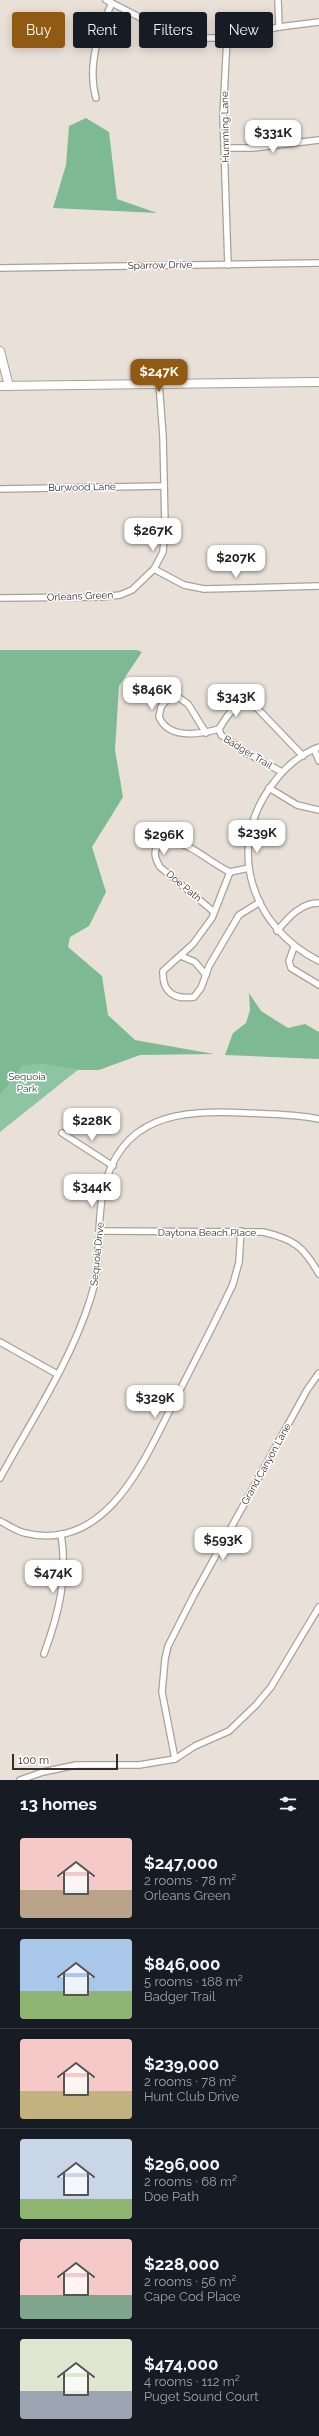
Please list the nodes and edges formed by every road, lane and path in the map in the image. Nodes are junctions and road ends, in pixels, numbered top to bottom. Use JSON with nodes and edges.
{"nodes":[{"id":1,"x":278,"y":0,"type":"edge"},
{"id":2,"x":109,"y":2,"type":"edge"},
{"id":3,"x":319,"y":22,"type":"edge"},
{"id":4,"x":279,"y":27,"type":"junction"},
{"id":5,"x":273,"y":28,"type":"edge"},
{"id":6,"x":215,"y":38,"type":"edge"},
{"id":7,"x":226,"y":48,"type":"edge"},
{"id":8,"x":96,"y":98,"type":"dead end"},
{"id":9,"x":319,"y":140,"type":"edge"},
{"id":10,"x":226,"y":148,"type":"junction"},
{"id":11,"x":319,"y":263,"type":"edge"},
{"id":12,"x":228,"y":264,"type":"junction"},
{"id":13,"x":0,"y":268,"type":"edge"},
{"id":14,"x":0,"y":351,"type":"edge"},
{"id":15,"x":319,"y":382,"type":"edge"},
{"id":16,"x":159,"y":383,"type":"junction"},
{"id":17,"x":0,"y":386,"type":"edge"},
{"id":18,"x":9,"y":386,"type":"junction"},
{"id":19,"x":164,"y":486,"type":"junction"},
{"id":20,"x":0,"y":489,"type":"edge"},
{"id":21,"x":154,"y":570,"type":"junction"},
{"id":22,"x":319,"y":586,"type":"edge"},
{"id":23,"x":0,"y":598,"type":"edge"},
{"id":24,"x":219,"y":729,"type":"junction"},
{"id":25,"x":206,"y":732,"type":"junction"},
{"id":26,"x":317,"y":748,"type":"edge"},
{"id":27,"x":303,"y":756,"type":"junction"},
{"id":28,"x":319,"y":761,"type":"edge"},
{"id":29,"x":282,"y":772,"type":"junction"},
{"id":30,"x":269,"y":788,"type":"junction"},
{"id":31,"x":319,"y":810,"type":"edge"},
{"id":32,"x":249,"y":868,"type":"junction"},
{"id":33,"x":230,"y":872,"type":"junction"},
{"id":34,"x":260,"y":902,"type":"junction"},
{"id":35,"x":319,"y":904,"type":"edge"},
{"id":36,"x":214,"y":912,"type":"junction"},
{"id":37,"x":277,"y":931,"type":"junction"},
{"id":38,"x":294,"y":947,"type":"junction"},
{"id":39,"x":181,"y":956,"type":"junction"},
{"id":40,"x":319,"y":960,"type":"edge"},
{"id":41,"x":206,"y":975,"type":"junction"},
{"id":42,"x":319,"y":985,"type":"edge"},
{"id":43,"x":319,"y":1119,"type":"edge"},
{"id":44,"x":62,"y":1133,"type":"dead end"},
{"id":45,"x":113,"y":1166,"type":"junction"},
{"id":46,"x":100,"y":1231,"type":"junction"},
{"id":47,"x":241,"y":1231,"type":"junction"},
{"id":48,"x":319,"y":1274,"type":"edge"},
{"id":49,"x":0,"y":1342,"type":"edge"},
{"id":50,"x":319,"y":1373,"type":"edge"},
{"id":51,"x":57,"y":1374,"type":"junction"},
{"id":52,"x":0,"y":1478,"type":"edge"},
{"id":53,"x":0,"y":1521,"type":"edge"},
{"id":54,"x":61,"y":1534,"type":"junction"},
{"id":55,"x":319,"y":1607,"type":"edge"},
{"id":56,"x":44,"y":1654,"type":"dead end"},
{"id":57,"x":175,"y":1759,"type":"junction"},
{"id":58,"x":20,"y":1780,"type":"edge"}],
"edges":[{"from":1,"to":4,"type":"street"},
{"from":2,"to":6,"type":"street"},
{"from":2,"to":8,"type":"street"},
{"from":3,"to":4,"type":"street"},
{"from":4,"to":5,"type":"street"},
{"from":7,"to":10,"type":"street","name":"Humming Lane"},
{"from":9,"to":10,"type":"street"},
{"from":10,"to":12,"type":"street","name":"Humming Lane"},
{"from":11,"to":12,"type":"street","name":"Sparrow Drive"},
{"from":12,"to":13,"type":"street","name":"Sparrow Drive"},
{"from":14,"to":18,"type":"main road"},
{"from":15,"to":16,"type":"main road"},
{"from":16,"to":18,"type":"main road"},
{"from":16,"to":19,"type":"street","name":"Orleans Green"},
{"from":17,"to":18,"type":"main road"},
{"from":19,"to":20,"type":"street","name":"Burwood Lane"},
{"from":19,"to":21,"type":"street","name":"Orleans Green"},
{"from":21,"to":22,"type":"street"},
{"from":21,"to":23,"type":"street","name":"Orleans Green"},
{"from":24,"to":25,"type":"street","name":"Badger Trail"},
{"from":24,"to":27,"type":"street","name":"Badger Trail"},
{"from":24,"to":29,"type":"street","name":"Badger Trail"},
{"from":25,"to":25,"type":"street","name":"Badger Trail"},
{"from":26,"to":27,"type":"street"},
{"from":26,"to":28,"type":"street"},
{"from":27,"to":29,"type":"street"},
{"from":29,"to":30,"type":"street"},
{"from":30,"to":31,"type":"street"},
{"from":30,"to":32,"type":"street"},
{"from":32,"to":33,"type":"street"},
{"from":32,"to":34,"type":"street"},
{"from":33,"to":36,"type":"street"},
{"from":33,"to":36,"type":"street","name":"Doe Path"},
{"from":34,"to":37,"type":"street"},
{"from":34,"to":41,"type":"street"},
{"from":35,"to":37,"type":"street"},
{"from":36,"to":39,"type":"street"},
{"from":37,"to":38,"type":"street"},
{"from":38,"to":40,"type":"street"},
{"from":38,"to":42,"type":"street"},
{"from":39,"to":41,"type":"street"},
{"from":39,"to":41,"type":"street"},
{"from":43,"to":45,"type":"street","name":"Sequoia Drive"},
{"from":44,"to":45,"type":"street"},
{"from":45,"to":46,"type":"street","name":"Sequoia Drive"},
{"from":46,"to":47,"type":"street","name":"Daytona Beach Place"},
{"from":46,"to":51,"type":"street","name":"Sequoia Drive"},
{"from":47,"to":48,"type":"street","name":"Daytona Beach Place"},
{"from":47,"to":54,"type":"street"},
{"from":49,"to":51,"type":"street"},
{"from":50,"to":57,"type":"street","name":"Grand Canyon Lane"},
{"from":51,"to":52,"type":"street","name":"Sequoia Drive"},
{"from":53,"to":54,"type":"street"},
{"from":54,"to":56,"type":"street"},
{"from":55,"to":57,"type":"street"},
{"from":57,"to":58,"type":"street"}]}
